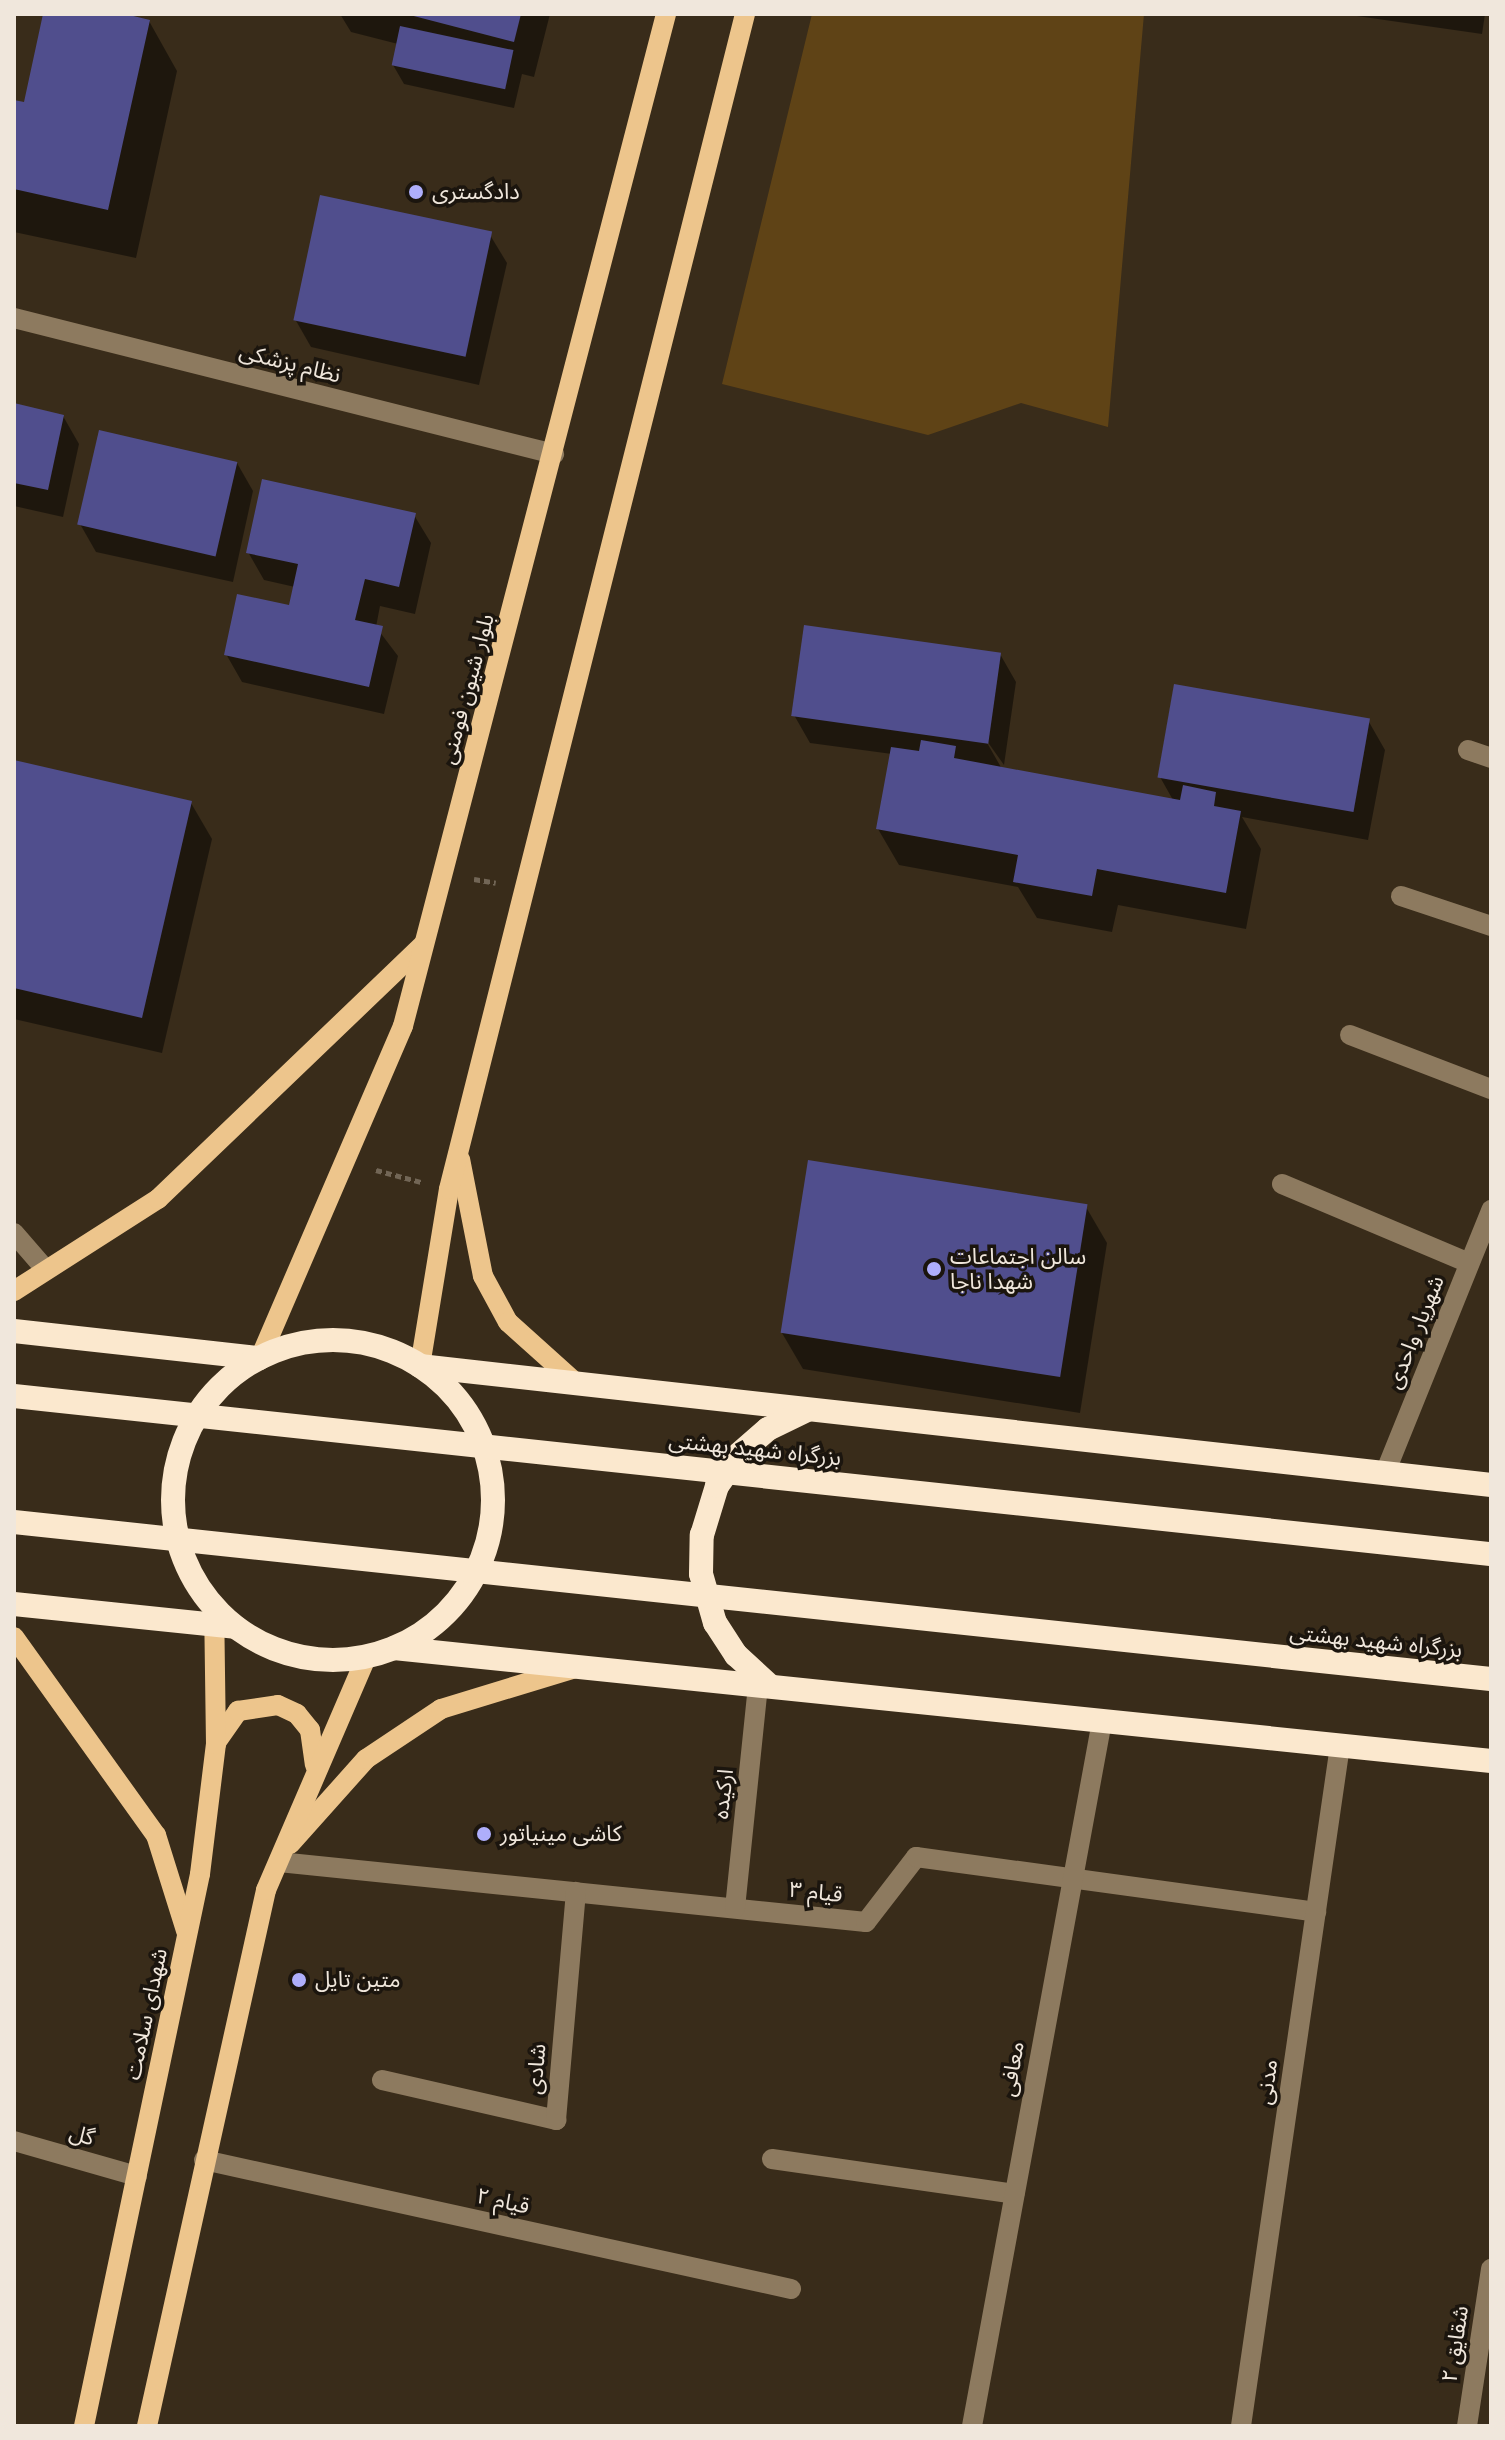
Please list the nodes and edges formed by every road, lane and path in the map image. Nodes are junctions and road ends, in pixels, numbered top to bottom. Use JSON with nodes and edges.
{"nodes":[{"id":1,"x":666,"y":14,"type":"edge"},
{"id":2,"x":745,"y":14,"type":"edge"},
{"id":3,"x":14,"y":318,"type":"edge"},
{"id":4,"x":554,"y":454,"type":"junction"},
{"id":5,"x":1468,"y":750,"type":"dead end"},
{"id":6,"x":1491,"y":758,"type":"edge"},
{"id":7,"x":443,"y":872,"type":"junction"},
{"id":8,"x":524,"y":889,"type":"junction"},
{"id":9,"x":1401,"y":896,"type":"dead end"},
{"id":10,"x":1491,"y":926,"type":"edge"},
{"id":11,"x":424,"y":944,"type":"junction"},
{"id":12,"x":1350,"y":1035,"type":"dead end"},
{"id":13,"x":1491,"y":1089,"type":"edge"},
{"id":14,"x":458,"y":1151,"type":"junction"},
{"id":15,"x":344,"y":1161,"type":"junction"},
{"id":16,"x":1282,"y":1184,"type":"dead end"},
{"id":17,"x":449,"y":1189,"type":"junction"},
{"id":18,"x":1491,"y":1210,"type":"edge"},
{"id":19,"x":14,"y":1233,"type":"edge"},
{"id":20,"x":1469,"y":1263,"type":"junction"},
{"id":21,"x":46,"y":1270,"type":"junction"},
{"id":22,"x":14,"y":1291,"type":"edge"},
{"id":23,"x":14,"y":1331,"type":"edge"},
{"id":24,"x":260,"y":1358,"type":"junction"},
{"id":25,"x":420,"y":1366,"type":"junction"},
{"id":26,"x":577,"y":1384,"type":"junction"},
{"id":27,"x":14,"y":1396,"type":"edge"},
{"id":28,"x":809,"y":1409,"type":"junction"},
{"id":29,"x":1385,"y":1473,"type":"junction"},
{"id":30,"x":1491,"y":1485,"type":"edge"},
{"id":31,"x":14,"y":1522,"type":"edge"},
{"id":32,"x":1491,"y":1554,"type":"edge"},
{"id":33,"x":14,"y":1604,"type":"edge"},
{"id":34,"x":214,"y":1608,"type":"junction"},
{"id":35,"x":235,"y":1627,"type":"junction"},
{"id":36,"x":14,"y":1637,"type":"edge"},
{"id":37,"x":394,"y":1648,"type":"junction"},
{"id":38,"x":367,"y":1656,"type":"junction"},
{"id":39,"x":578,"y":1667,"type":"junction"},
{"id":40,"x":1491,"y":1679,"type":"edge"},
{"id":41,"x":765,"y":1686,"type":"junction"},
{"id":42,"x":1102,"y":1721,"type":"junction"},
{"id":43,"x":216,"y":1744,"type":"junction"},
{"id":44,"x":1340,"y":1746,"type":"junction"},
{"id":45,"x":1491,"y":1761,"type":"edge"},
{"id":46,"x":314,"y":1769,"type":"junction"},
{"id":47,"x":281,"y":1857,"type":"junction"},
{"id":48,"x":1071,"y":1877,"type":"junction"},
{"id":49,"x":576,"y":1892,"type":"junction"},
{"id":50,"x":735,"y":1908,"type":"junction"},
{"id":51,"x":1316,"y":1912,"type":"junction"},
{"id":52,"x":187,"y":1936,"type":"junction"},
{"id":53,"x":382,"y":2080,"type":"dead end"},
{"id":54,"x":14,"y":2141,"type":"edge"},
{"id":55,"x":772,"y":2159,"type":"dead end"},
{"id":56,"x":204,"y":2160,"type":"junction"},
{"id":57,"x":137,"y":2176,"type":"junction"},
{"id":58,"x":1014,"y":2194,"type":"junction"},
{"id":59,"x":1491,"y":2269,"type":"edge"},
{"id":60,"x":791,"y":2289,"type":"dead end"},
{"id":61,"x":84,"y":2426,"type":"edge"},
{"id":62,"x":147,"y":2426,"type":"edge"},
{"id":63,"x":972,"y":2426,"type":"edge"},
{"id":64,"x":1241,"y":2426,"type":"edge"},
{"id":65,"x":1467,"y":2426,"type":"edge"}],
"edges":[{"from":1,"to":4,"type":"main road","name":"بلوار شیون فومنی"},
{"from":2,"to":8,"type":"main road"},
{"from":3,"to":4,"type":"street","name":"نظام پزشکی"},
{"from":4,"to":7,"type":"main road","name":"بلوار شیون فومنی"},
{"from":5,"to":6,"type":"street"},
{"from":7,"to":8,"type":"path"},
{"from":7,"to":11,"type":"main road","name":"بلوار شیون فومنی"},
{"from":8,"to":14,"type":"main road"},
{"from":9,"to":10,"type":"street"},
{"from":11,"to":15,"type":"main road","name":"بلوار شیون فومنی"},
{"from":11,"to":21,"type":"main road"},
{"from":12,"to":13,"type":"street"},
{"from":14,"to":17,"type":"main road"},
{"from":14,"to":26,"type":"main road"},
{"from":15,"to":17,"type":"path"},
{"from":15,"to":24,"type":"main road","name":"بلوار شیون فومنی"},
{"from":16,"to":20,"type":"street"},
{"from":17,"to":25,"type":"main road"},
{"from":18,"to":20,"type":"street","name":"شهریار واحدی"},
{"from":19,"to":21,"type":"street"},
{"from":20,"to":29,"type":"street","name":"شهریار واحدی"},
{"from":21,"to":22,"type":"main road"},
{"from":23,"to":24,"type":"highway"},
{"from":24,"to":25,"type":"highway"},
{"from":24,"to":34,"type":"highway"},
{"from":25,"to":26,"type":"highway"},
{"from":25,"to":37,"type":"highway"},
{"from":26,"to":28,"type":"highway"},
{"from":27,"to":32,"type":"highway","name":"بزرگراه شهید بهشتی","bridge":true},
{"from":28,"to":29,"type":"highway"},
{"from":28,"to":41,"type":"highway"},
{"from":29,"to":30,"type":"highway"},
{"from":31,"to":40,"type":"highway","name":"بزرگراه شهید بهشتی","bridge":true},
{"from":33,"to":35,"type":"highway"},
{"from":34,"to":35,"type":"highway"},
{"from":34,"to":43,"type":"main road","name":"شهدای سلامت"},
{"from":35,"to":38,"type":"highway"},
{"from":36,"to":52,"type":"main road"},
{"from":37,"to":38,"type":"highway"},
{"from":37,"to":39,"type":"highway"},
{"from":38,"to":46,"type":"main road"},
{"from":39,"to":41,"type":"highway"},
{"from":39,"to":47,"type":"main road"},
{"from":41,"to":42,"type":"highway"},
{"from":41,"to":50,"type":"street","name":"ارکیده"},
{"from":42,"to":44,"type":"highway"},
{"from":42,"to":48,"type":"street","name":"معافی"},
{"from":43,"to":46,"type":"main road"},
{"from":43,"to":52,"type":"main road","name":"شهدای سلامت"},
{"from":44,"to":45,"type":"highway"},
{"from":44,"to":51,"type":"street","name":"مدنی"},
{"from":46,"to":47,"type":"main road"},
{"from":47,"to":49,"type":"street","name":"قیام ۳"},
{"from":47,"to":56,"type":"main road"},
{"from":48,"to":50,"type":"street","name":"قیام ۳"},
{"from":48,"to":51,"type":"street","name":"قیام ۳"},
{"from":48,"to":58,"type":"street","name":"معافی"},
{"from":49,"to":50,"type":"street","name":"قیام ۳"},
{"from":49,"to":53,"type":"street","name":"شادی"},
{"from":51,"to":64,"type":"street","name":"مدنی"},
{"from":52,"to":57,"type":"main road","name":"شهدای سلامت"},
{"from":54,"to":57,"type":"street","name":"گل"},
{"from":55,"to":58,"type":"street"},
{"from":56,"to":60,"type":"street","name":"قیام ۲"},
{"from":56,"to":62,"type":"main road"},
{"from":57,"to":61,"type":"main road","name":"شهدای سلامت"},
{"from":58,"to":63,"type":"street","name":"معافی"},
{"from":59,"to":65,"type":"street","name":"شقایق ۲"}]}
